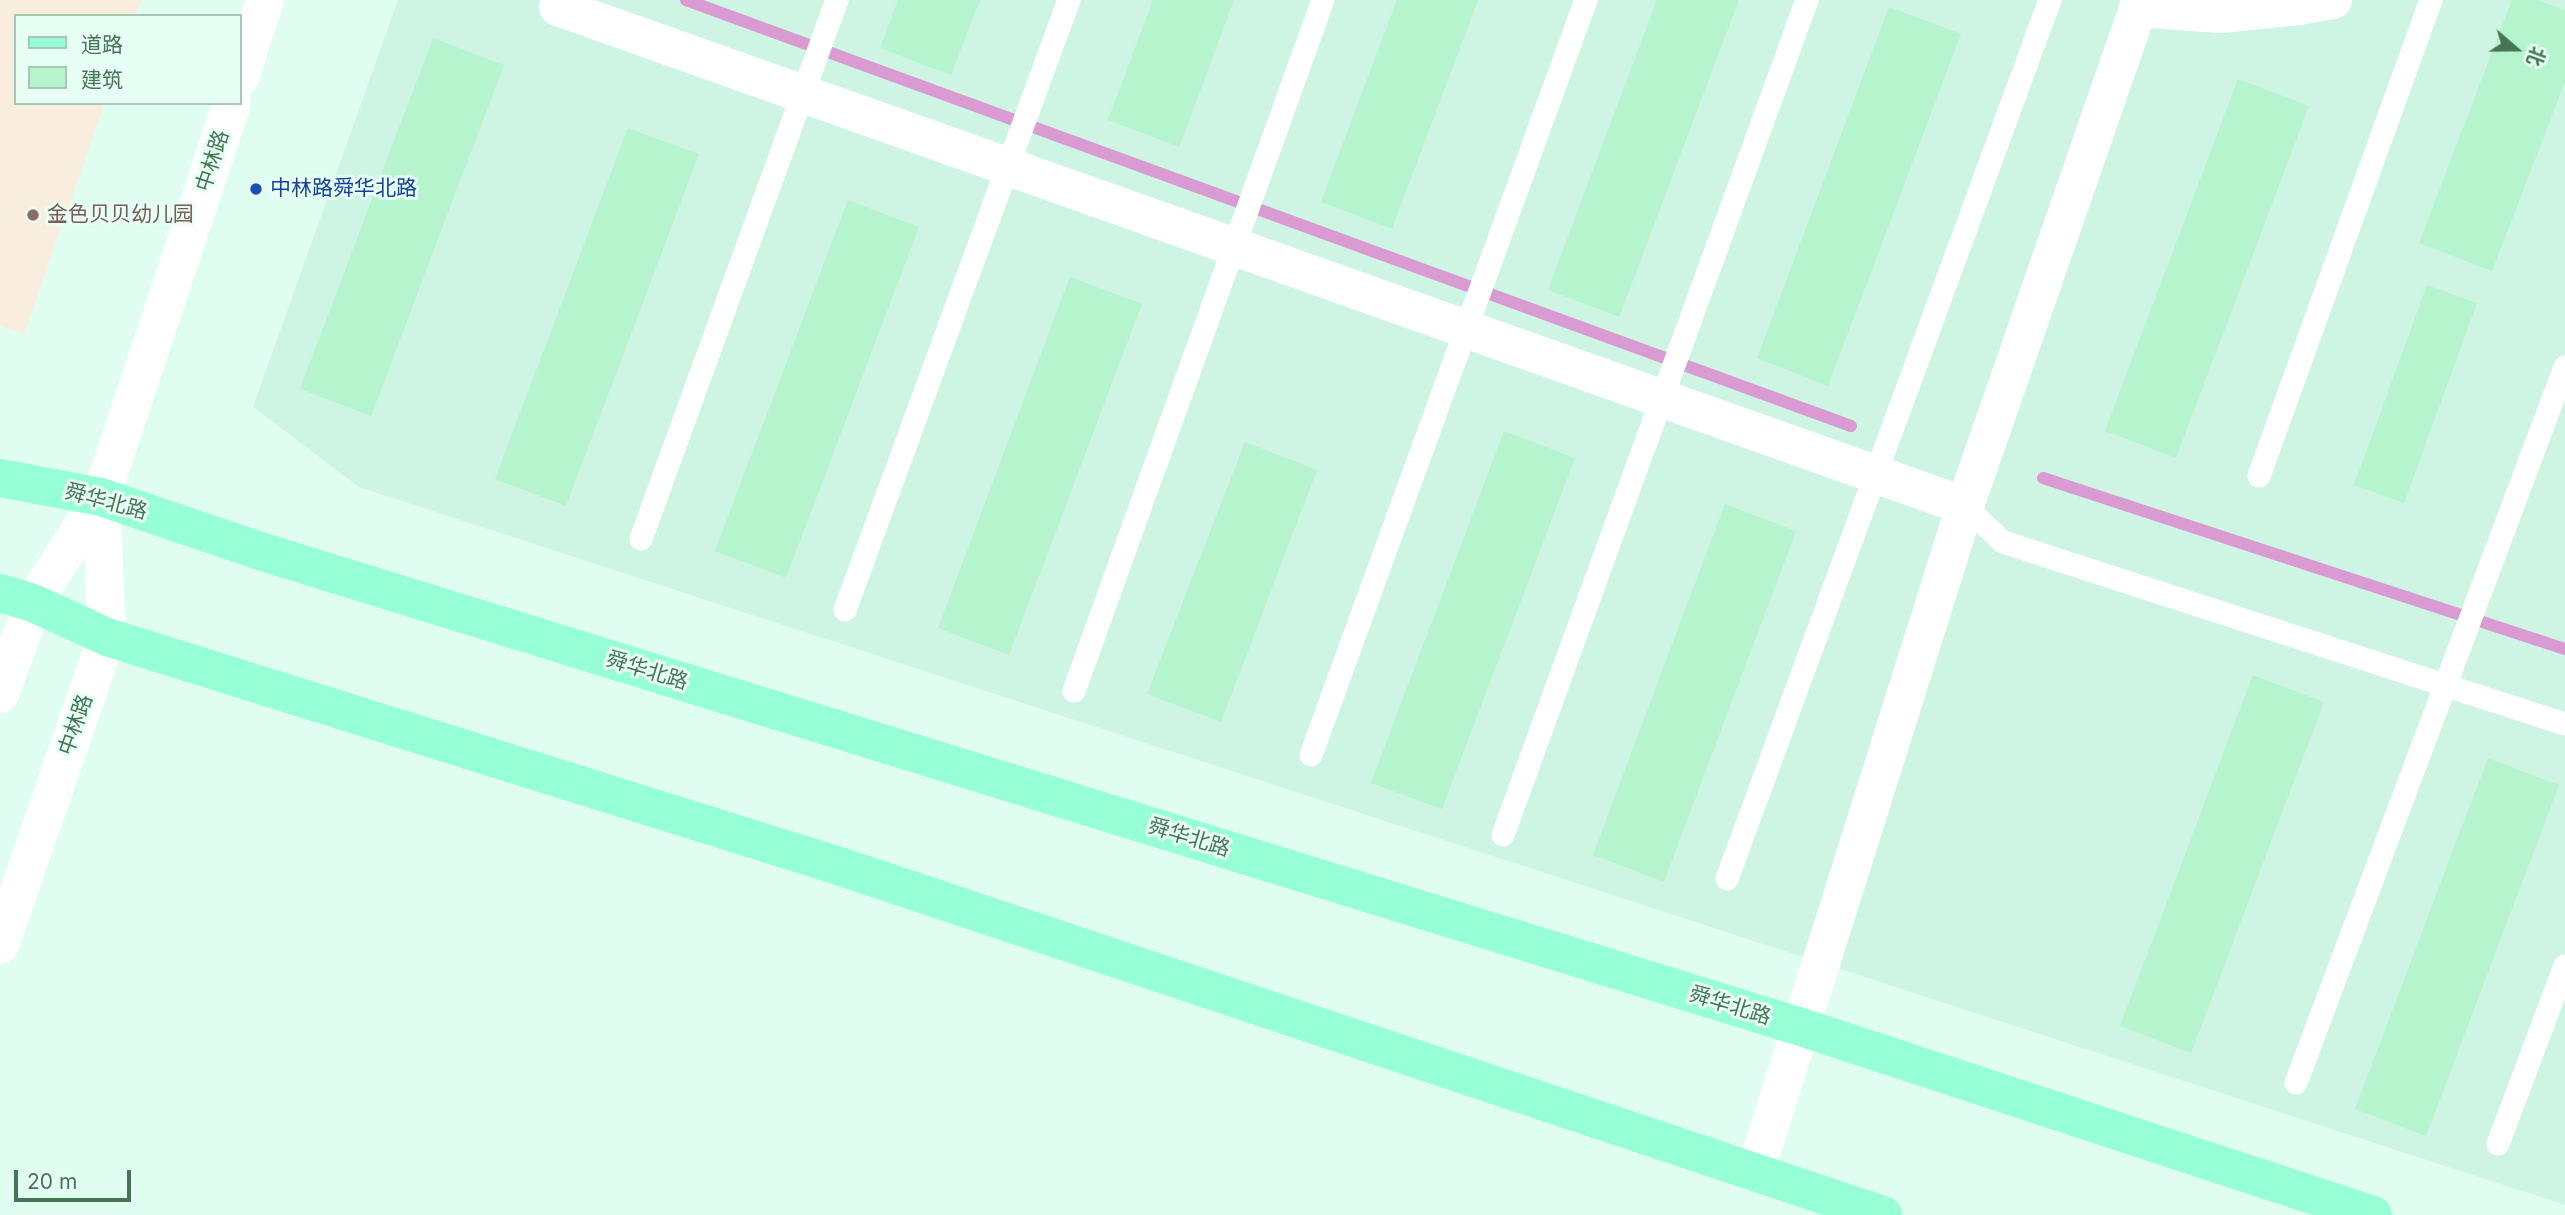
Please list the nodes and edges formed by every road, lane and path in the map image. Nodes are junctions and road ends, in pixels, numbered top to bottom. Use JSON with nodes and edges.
{"nodes":[{"id":1,"x":265,"y":0,"type":"edge"},
{"id":2,"x":561,"y":0,"type":"edge"},
{"id":3,"x":837,"y":0,"type":"edge"},
{"id":4,"x":1069,"y":0,"type":"edge"},
{"id":5,"x":1323,"y":0,"type":"edge"},
{"id":6,"x":1586,"y":0,"type":"edge"},
{"id":7,"x":1807,"y":0,"type":"edge"},
{"id":8,"x":2050,"y":0,"type":"edge"},
{"id":9,"x":2333,"y":0,"type":"edge"},
{"id":10,"x":2431,"y":0,"type":"edge"},
{"id":11,"x":2131,"y":3,"type":"edge"},
{"id":12,"x":242,"y":72,"type":"edge"},
{"id":13,"x":808,"y":80,"type":"junction"},
{"id":14,"x":231,"y":105,"type":"edge"},
{"id":15,"x":1013,"y":154,"type":"junction"},
{"id":16,"x":1238,"y":235,"type":"junction"},
{"id":17,"x":1470,"y":319,"type":"junction"},
{"id":18,"x":2565,"y":367,"type":"edge"},
{"id":19,"x":1665,"y":389,"type":"junction"},
{"id":20,"x":1876,"y":474,"type":"junction"},
{"id":21,"x":2259,"y":477,"type":"dead end"},
{"id":22,"x":0,"y":478,"type":"edge"},
{"id":23,"x":101,"y":497,"type":"junction"},
{"id":24,"x":1965,"y":506,"type":"junction"},
{"id":25,"x":641,"y":539,"type":"dead end"},
{"id":26,"x":16,"y":598,"type":"edge"},
{"id":27,"x":845,"y":610,"type":"dead end"},
{"id":28,"x":107,"y":637,"type":"junction"},
{"id":29,"x":2446,"y":685,"type":"junction"},
{"id":30,"x":1074,"y":691,"type":"dead end"},
{"id":31,"x":0,"y":694,"type":"edge"},
{"id":32,"x":2565,"y":723,"type":"edge"},
{"id":33,"x":1311,"y":755,"type":"dead end"},
{"id":34,"x":1503,"y":835,"type":"dead end"},
{"id":35,"x":1727,"y":879,"type":"dead end"},
{"id":36,"x":0,"y":945,"type":"edge"},
{"id":37,"x":2565,"y":966,"type":"edge"},
{"id":38,"x":1801,"y":1027,"type":"junction"},
{"id":39,"x":2296,"y":1083,"type":"dead end"},
{"id":40,"x":2498,"y":1144,"type":"dead end"},
{"id":41,"x":1755,"y":1173,"type":"junction"},
{"id":42,"x":1883,"y":1215,"type":"edge"},
{"id":43,"x":2373,"y":1215,"type":"edge"}],
"edges":[{"from":1,"to":12,"type":"street"},
{"from":2,"to":13,"type":"street"},
{"from":3,"to":13,"type":"lane"},
{"from":4,"to":15,"type":"lane"},
{"from":5,"to":16,"type":"lane"},
{"from":6,"to":17,"type":"lane"},
{"from":7,"to":19,"type":"lane"},
{"from":8,"to":20,"type":"lane"},
{"from":9,"to":11,"type":"street"},
{"from":10,"to":21,"type":"lane"},
{"from":11,"to":24,"type":"street"},
{"from":13,"to":15,"type":"street"},
{"from":13,"to":25,"type":"lane"},
{"from":14,"to":23,"type":"street","name":"中林路"},
{"from":15,"to":16,"type":"street"},
{"from":15,"to":27,"type":"lane"},
{"from":16,"to":17,"type":"street"},
{"from":16,"to":30,"type":"lane"},
{"from":17,"to":19,"type":"street"},
{"from":17,"to":33,"type":"lane"},
{"from":18,"to":29,"type":"lane"},
{"from":19,"to":20,"type":"street"},
{"from":19,"to":34,"type":"lane"},
{"from":20,"to":24,"type":"street"},
{"from":20,"to":35,"type":"lane"},
{"from":22,"to":23,"type":"main road","name":"舜华北路"},
{"from":23,"to":26,"type":"street","name":"中林路"},
{"from":23,"to":28,"type":"street","name":"中林路"},
{"from":23,"to":38,"type":"main road","name":"舜华北路"},
{"from":24,"to":29,"type":"lane"},
{"from":24,"to":38,"type":"street"},
{"from":26,"to":28,"type":"main road"},
{"from":26,"to":31,"type":"street","name":"中林路"},
{"from":28,"to":36,"type":"street","name":"中林路"},
{"from":28,"to":41,"type":"main road"},
{"from":29,"to":32,"type":"lane"},
{"from":29,"to":39,"type":"lane"},
{"from":37,"to":40,"type":"lane"},
{"from":38,"to":41,"type":"street"},
{"from":38,"to":43,"type":"main road","name":"舜华北路"},
{"from":41,"to":42,"type":"main road"}]}
